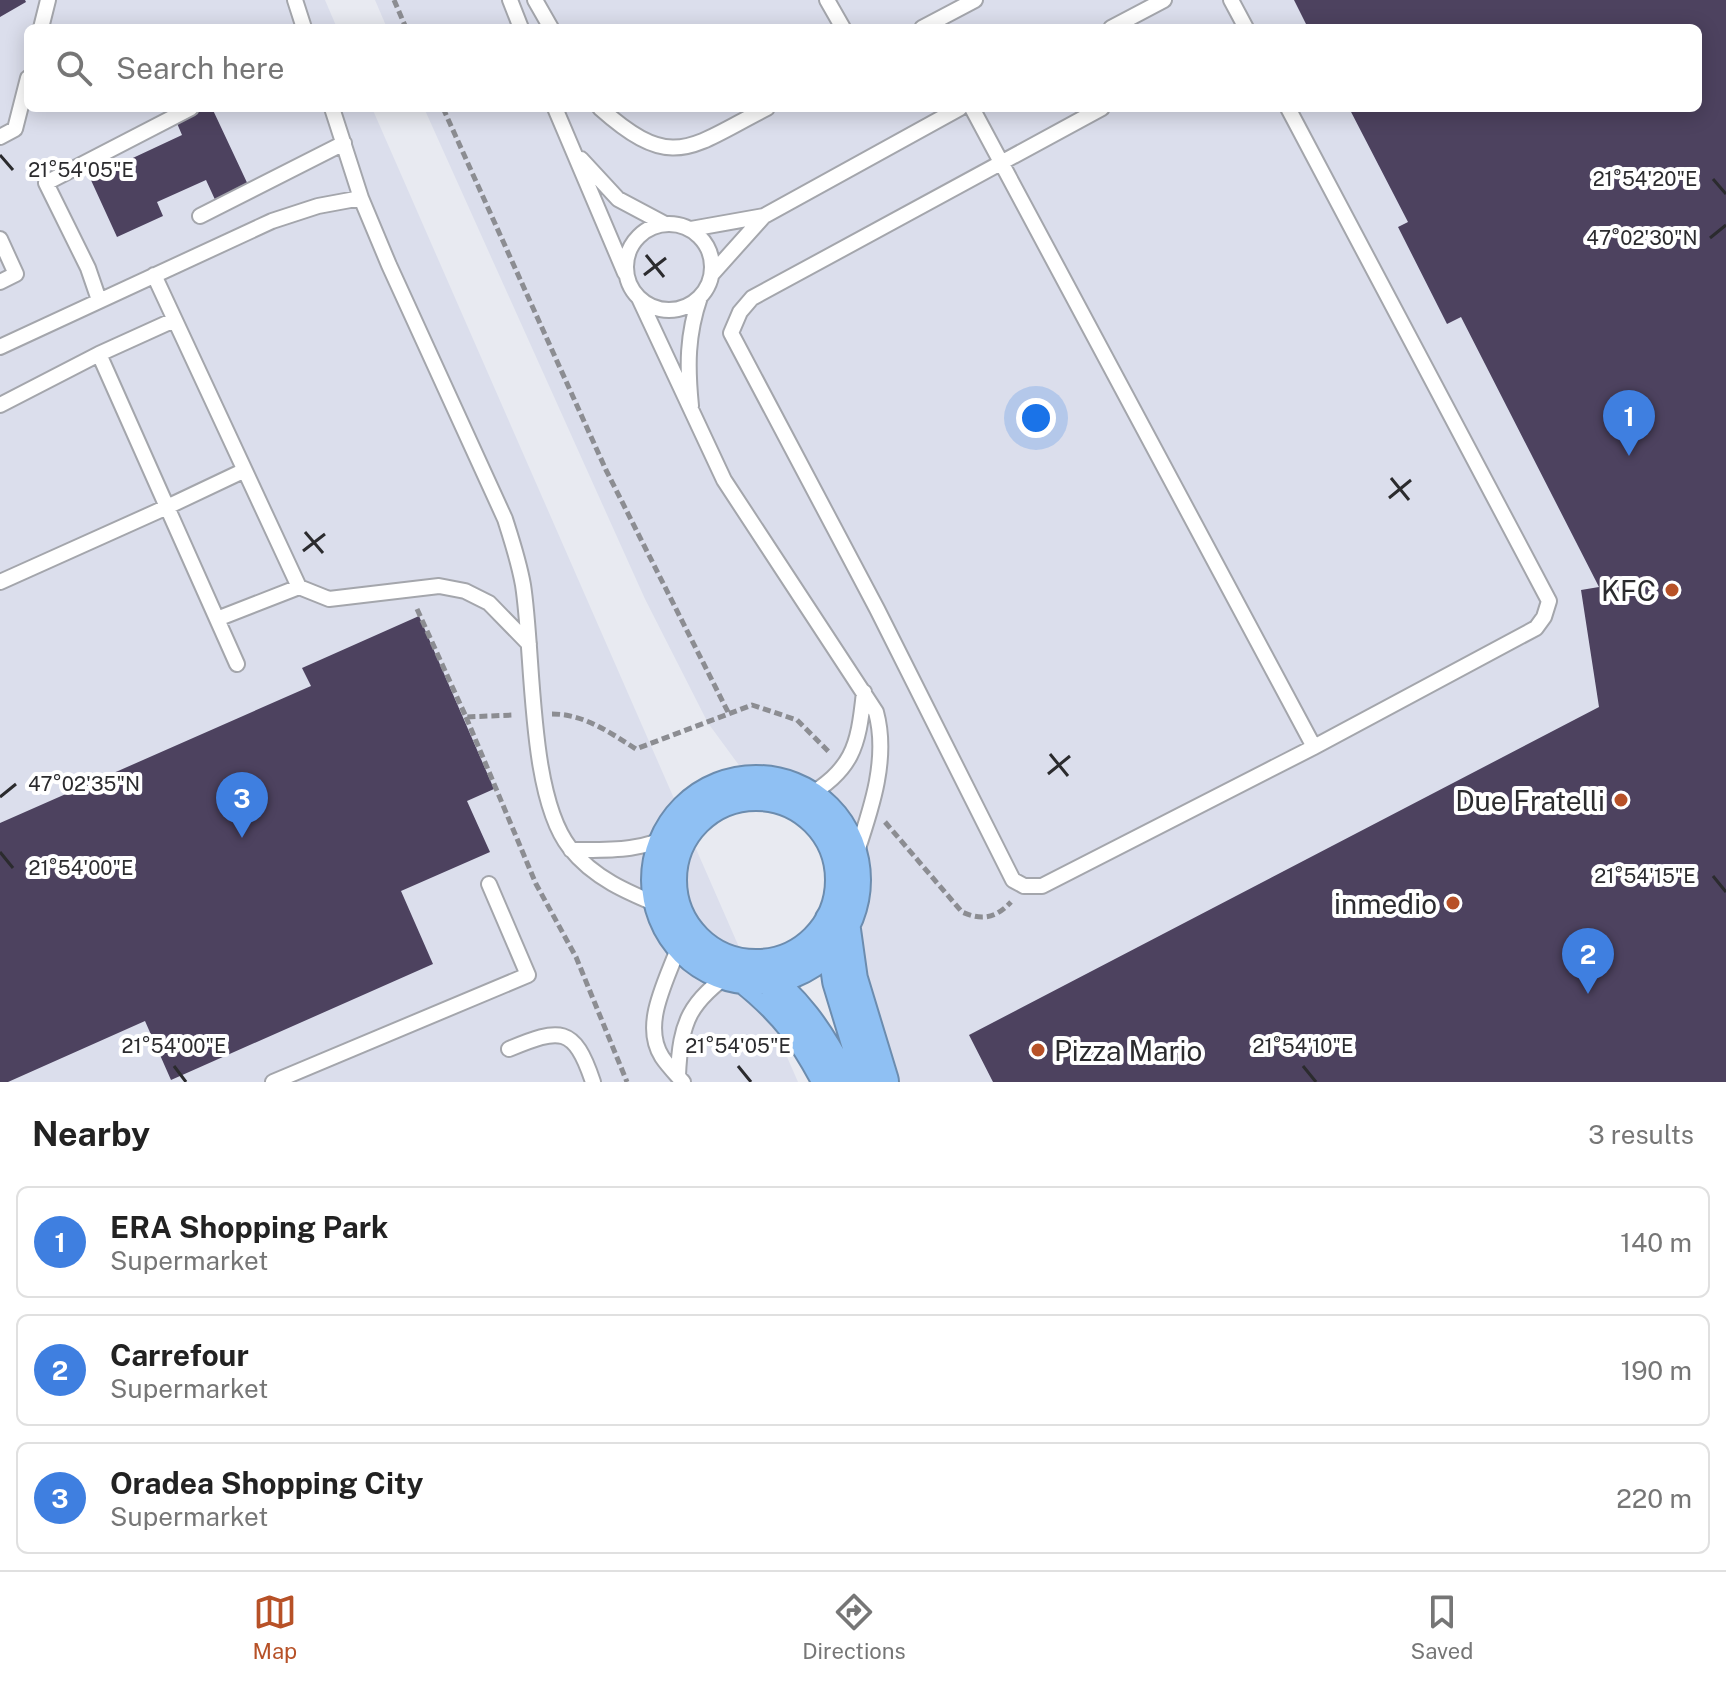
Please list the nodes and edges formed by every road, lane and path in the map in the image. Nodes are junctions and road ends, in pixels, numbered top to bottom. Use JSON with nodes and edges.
{"nodes":[{"id":1,"x":48,"y":0,"type":"edge"},
{"id":2,"x":295,"y":0,"type":"edge"},
{"id":3,"x":394,"y":0,"type":"edge"},
{"id":4,"x":527,"y":0,"type":"edge"},
{"id":5,"x":535,"y":0,"type":"edge"},
{"id":6,"x":827,"y":0,"type":"edge"},
{"id":7,"x":975,"y":0,"type":"edge"},
{"id":8,"x":1164,"y":0,"type":"edge"},
{"id":9,"x":1231,"y":0,"type":"edge"},
{"id":10,"x":511,"y":3,"type":"edge"},
{"id":11,"x":42,"y":24,"type":"edge"},
{"id":12,"x":303,"y":24,"type":"edge"},
{"id":13,"x":404,"y":24,"type":"edge"},
{"id":14,"x":519,"y":24,"type":"edge"},
{"id":15,"x":549,"y":24,"type":"edge"},
{"id":16,"x":841,"y":24,"type":"edge"},
{"id":17,"x":930,"y":24,"type":"edge"},
{"id":18,"x":1119,"y":24,"type":"edge"},
{"id":19,"x":1244,"y":24,"type":"edge"},
{"id":20,"x":24,"y":94,"type":"edge"},
{"id":21,"x":183,"y":112,"type":"edge"},
{"id":22,"x":333,"y":112,"type":"edge"},
{"id":23,"x":445,"y":112,"type":"edge"},
{"id":24,"x":557,"y":112,"type":"edge"},
{"id":25,"x":604,"y":112,"type":"edge"},
{"id":26,"x":759,"y":112,"type":"edge"},
{"id":27,"x":953,"y":112,"type":"edge"},
{"id":28,"x":974,"y":112,"type":"edge"},
{"id":29,"x":1095,"y":112,"type":"edge"},
{"id":30,"x":1290,"y":112,"type":"edge"},
{"id":31,"x":0,"y":137,"type":"edge"},
{"id":32,"x":344,"y":143,"type":"junction"},
{"id":33,"x":574,"y":152,"type":"junction"},
{"id":34,"x":1001,"y":162,"type":"junction"},
{"id":35,"x":361,"y":198,"type":"junction"},
{"id":36,"x":200,"y":216,"type":"dead end"},
{"id":37,"x":764,"y":216,"type":"junction"},
{"id":38,"x":665,"y":224,"type":"junction"},
{"id":39,"x":691,"y":229,"type":"junction"},
{"id":40,"x":0,"y":239,"type":"edge"},
{"id":41,"x":712,"y":274,"type":"junction"},
{"id":42,"x":154,"y":275,"type":"junction"},
{"id":43,"x":0,"y":282,"type":"edge"},
{"id":44,"x":629,"y":284,"type":"junction"},
{"id":45,"x":701,"y":296,"type":"junction"},
{"id":46,"x":639,"y":298,"type":"junction"},
{"id":47,"x":99,"y":300,"type":"junction"},
{"id":48,"x":174,"y":320,"type":"junction"},
{"id":49,"x":0,"y":347,"type":"edge"},
{"id":50,"x":99,"y":354,"type":"junction"},
{"id":51,"x":0,"y":405,"type":"edge"},
{"id":52,"x":692,"y":418,"type":"junction"},
{"id":53,"x":243,"y":471,"type":"junction"},
{"id":54,"x":167,"y":507,"type":"junction"},
{"id":55,"x":0,"y":582,"type":"edge"},
{"id":56,"x":299,"y":587,"type":"junction"},
{"id":57,"x":217,"y":619,"type":"junction"},
{"id":58,"x":530,"y":645,"type":"junction"},
{"id":59,"x":237,"y":664,"type":"dead end"},
{"id":60,"x":864,"y":692,"type":"junction"},
{"id":61,"x":752,"y":705,"type":"dead end"},
{"id":62,"x":729,"y":714,"type":"dead end"},
{"id":63,"x":466,"y":717,"type":"dead end"},
{"id":64,"x":1314,"y":747,"type":"junction"},
{"id":65,"x":845,"y":768,"type":"junction"},
{"id":66,"x":802,"y":800,"type":"junction"},
{"id":67,"x":872,"y":804,"type":"junction"},
{"id":68,"x":678,"y":832,"type":"junction"},
{"id":69,"x":571,"y":850,"type":"junction"},
{"id":70,"x":848,"y":879,"type":"junction"},
{"id":71,"x":489,"y":884,"type":"dead end"},
{"id":72,"x":1024,"y":886,"type":"junction"},
{"id":73,"x":675,"y":923,"type":"junction"},
{"id":74,"x":837,"y":923,"type":"junction"},
{"id":75,"x":742,"y":971,"type":"junction"},
{"id":76,"x":509,"y":1049,"type":"dead end"},
{"id":77,"x":681,"y":1079,"type":"edge"},
{"id":78,"x":273,"y":1082,"type":"edge"},
{"id":79,"x":593,"y":1082,"type":"edge"},
{"id":80,"x":627,"y":1082,"type":"edge"},
{"id":81,"x":836,"y":1082,"type":"edge"},
{"id":82,"x":876,"y":1082,"type":"edge"}],
"edges":[{"from":1,"to":11,"type":"lane"},
{"from":2,"to":12,"type":"lane"},
{"from":3,"to":13,"type":"path"},
{"from":4,"to":10,"type":"lane"},
{"from":5,"to":15,"type":"lane"},
{"from":6,"to":16,"type":"lane"},
{"from":7,"to":17,"type":"lane"},
{"from":8,"to":18,"type":"lane"},
{"from":9,"to":19,"type":"lane"},
{"from":10,"to":14,"type":"lane"},
{"from":20,"to":31,"type":"lane"},
{"from":21,"to":47,"type":"lane"},
{"from":22,"to":32,"type":"lane"},
{"from":23,"to":62,"type":"path"},
{"from":24,"to":33,"type":"lane"},
{"from":25,"to":26,"type":"lane"},
{"from":27,"to":37,"type":"lane"},
{"from":28,"to":34,"type":"lane"},
{"from":29,"to":34,"type":"lane"},
{"from":30,"to":64,"type":"lane"},
{"from":32,"to":35,"type":"lane"},
{"from":32,"to":36,"type":"lane"},
{"from":33,"to":38,"type":"lane"},
{"from":33,"to":44,"type":"lane"},
{"from":34,"to":64,"type":"lane"},
{"from":34,"to":72,"type":"lane"},
{"from":35,"to":42,"type":"lane"},
{"from":35,"to":58,"type":"lane"},
{"from":37,"to":39,"type":"lane"},
{"from":37,"to":41,"type":"lane"},
{"from":38,"to":39,"type":"lane"},
{"from":38,"to":44,"type":"lane"},
{"from":39,"to":41,"type":"lane"},
{"from":40,"to":43,"type":"lane"},
{"from":41,"to":45,"type":"lane"},
{"from":42,"to":47,"type":"lane"},
{"from":42,"to":48,"type":"lane"},
{"from":44,"to":46,"type":"lane"},
{"from":45,"to":46,"type":"lane"},
{"from":45,"to":52,"type":"lane"},
{"from":46,"to":52,"type":"lane"},
{"from":47,"to":49,"type":"lane"},
{"from":48,"to":50,"type":"lane"},
{"from":48,"to":53,"type":"lane"},
{"from":50,"to":51,"type":"lane"},
{"from":50,"to":54,"type":"lane"},
{"from":52,"to":60,"type":"lane"},
{"from":53,"to":54,"type":"lane"},
{"from":53,"to":56,"type":"lane"},
{"from":54,"to":55,"type":"lane"},
{"from":54,"to":57,"type":"lane"},
{"from":56,"to":57,"type":"lane"},
{"from":56,"to":58,"type":"lane"},
{"from":57,"to":59,"type":"lane"},
{"from":58,"to":69,"type":"lane"},
{"from":60,"to":65,"type":"lane"},
{"from":60,"to":67,"type":"lane"},
{"from":61,"to":65,"type":"path"},
{"from":63,"to":80,"type":"path"},
{"from":64,"to":72,"type":"lane"},
{"from":65,"to":66,"type":"lane"},
{"from":66,"to":68,"type":"highway"},
{"from":66,"to":70,"type":"highway"},
{"from":67,"to":70,"type":"lane"},
{"from":67,"to":72,"type":"path"},
{"from":68,"to":69,"type":"lane"},
{"from":68,"to":73,"type":"highway"},
{"from":69,"to":73,"type":"lane"},
{"from":70,"to":74,"type":"highway"},
{"from":71,"to":78,"type":"lane"},
{"from":73,"to":75,"type":"highway"},
{"from":73,"to":77,"type":"lane"},
{"from":74,"to":75,"type":"highway"},
{"from":74,"to":82,"type":"highway"},
{"from":75,"to":77,"type":"lane"},
{"from":75,"to":81,"type":"highway"},
{"from":76,"to":79,"type":"lane"}]}
